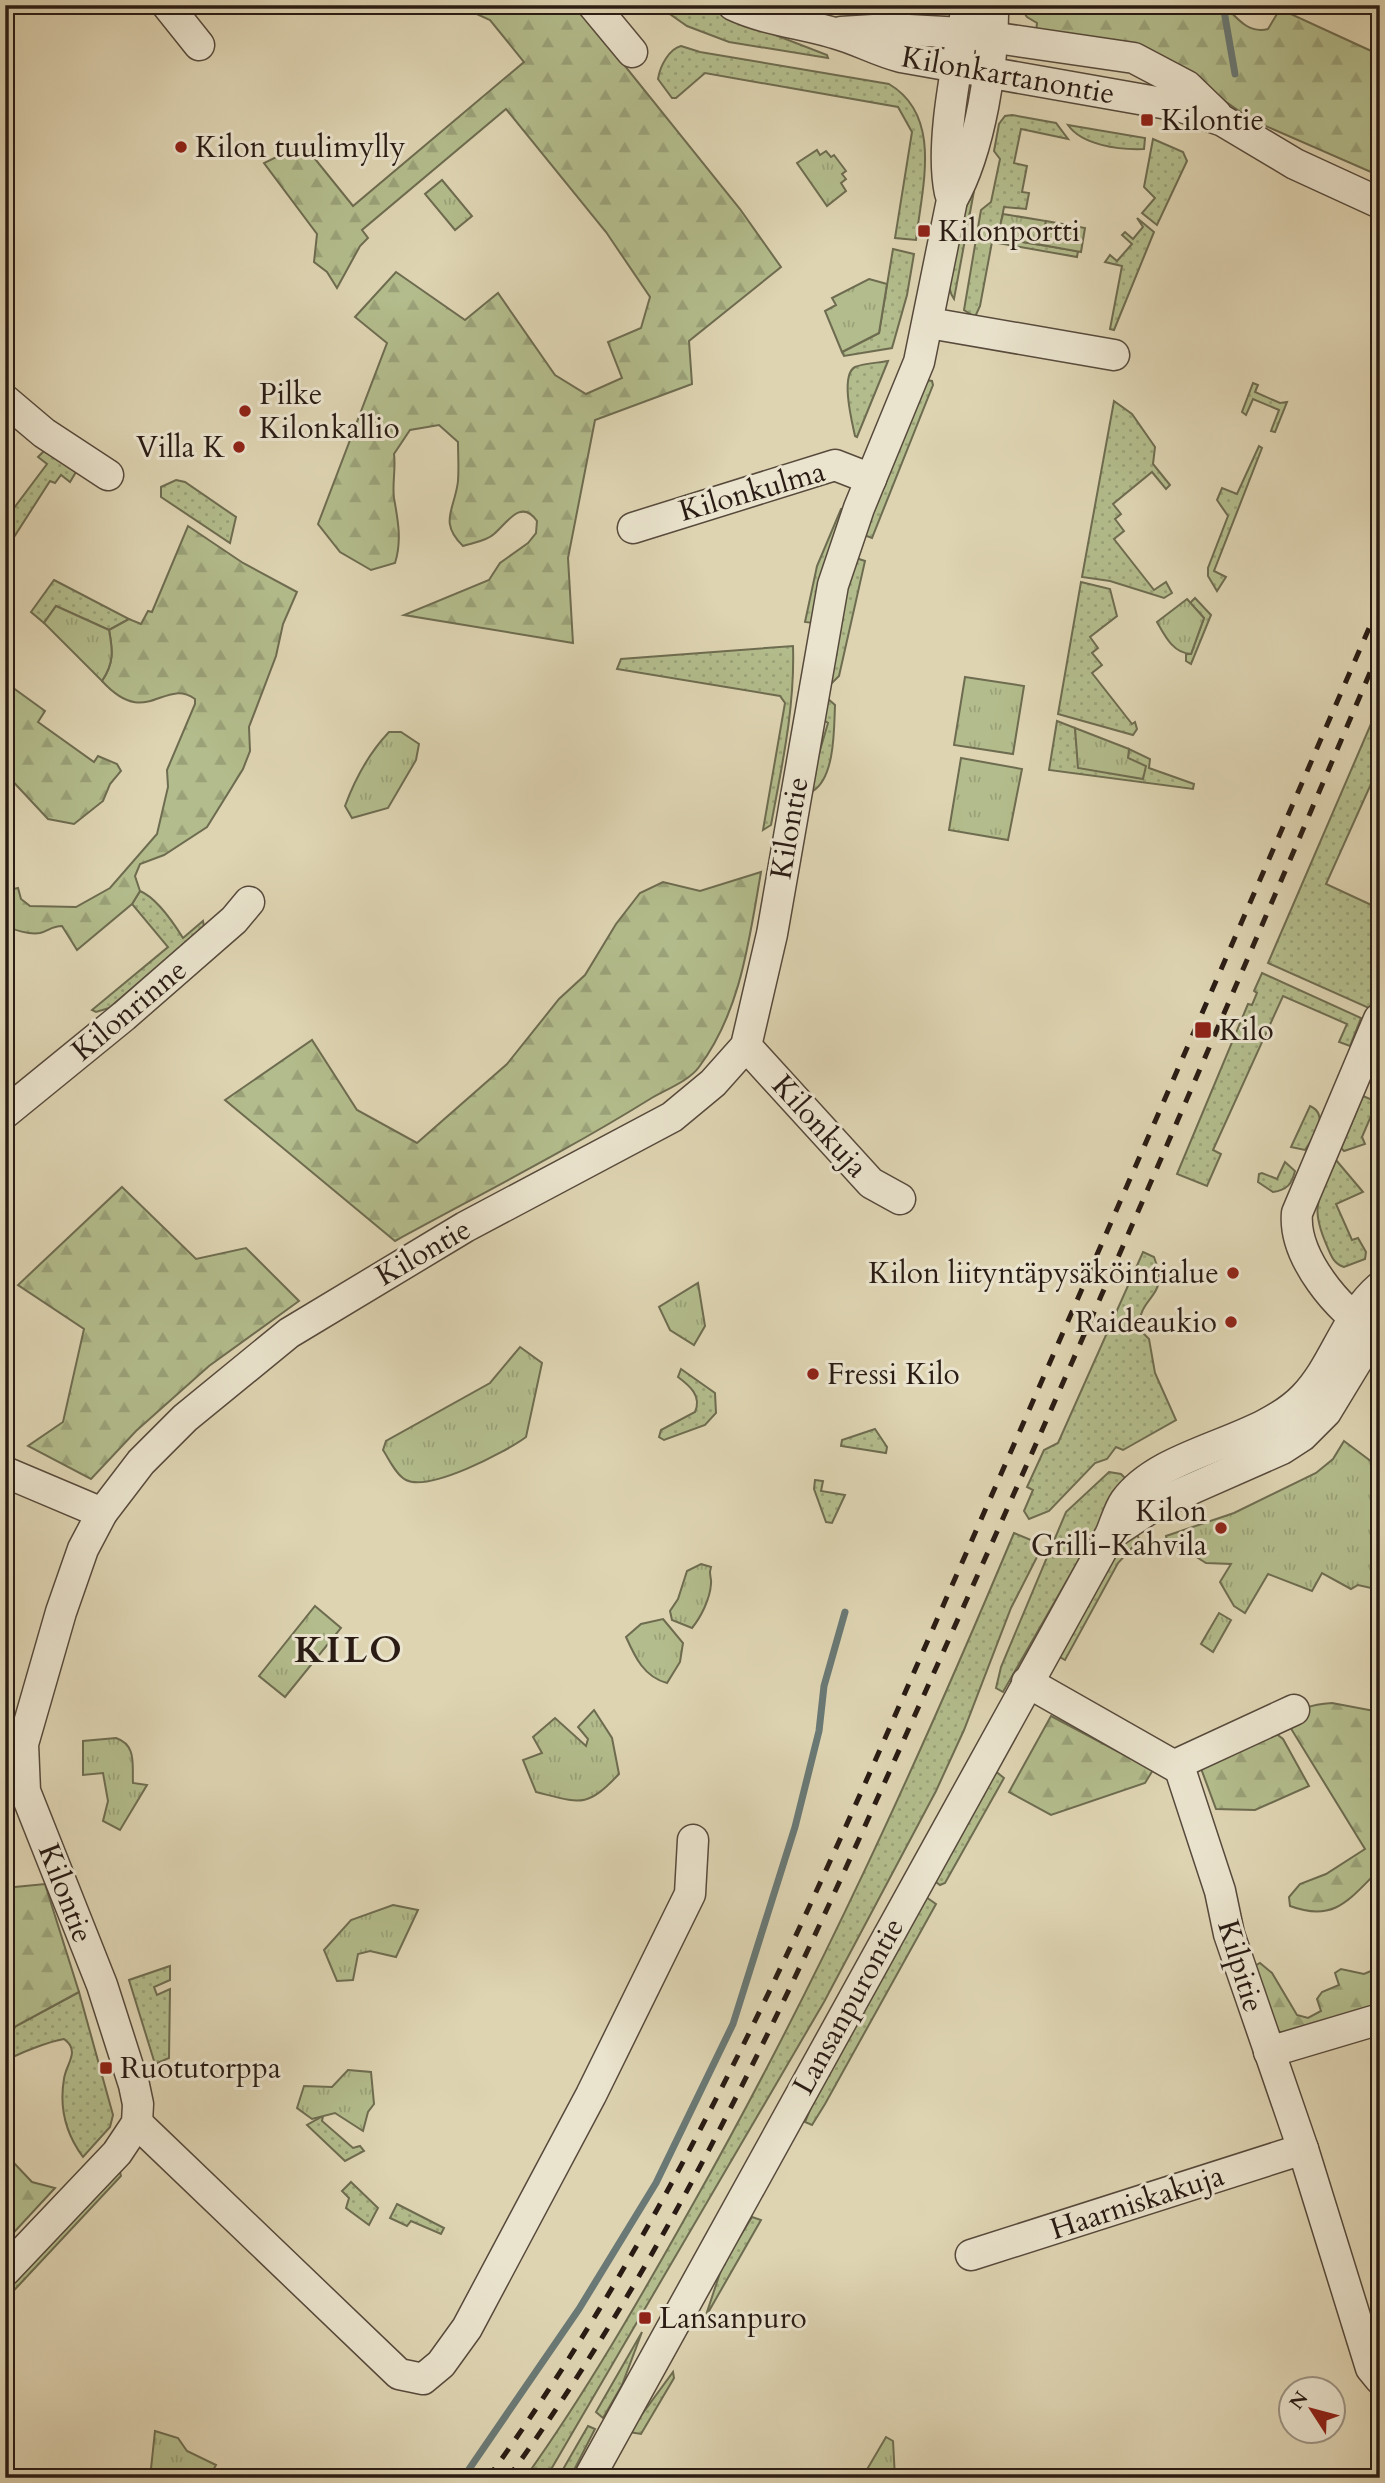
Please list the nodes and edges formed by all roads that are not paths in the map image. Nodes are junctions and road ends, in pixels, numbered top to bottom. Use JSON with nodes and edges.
{"nodes":[{"id":1,"x":167,"y":5,"type":"edge"},
{"id":2,"x":593,"y":5,"type":"edge"},
{"id":3,"x":733,"y":5,"type":"edge"},
{"id":4,"x":993,"y":5,"type":"edge"},
{"id":5,"x":965,"y":19,"type":"edge"},
{"id":6,"x":835,"y":33,"type":"junction"},
{"id":7,"x":993,"y":36,"type":"junction"},
{"id":8,"x":199,"y":46,"type":"dead end"},
{"id":9,"x":632,"y":52,"type":"dead end"},
{"id":10,"x":958,"y":66,"type":"junction"},
{"id":11,"x":988,"y":71,"type":"junction"},
{"id":12,"x":1223,"y":121,"type":"junction"},
{"id":13,"x":952,"y":200,"type":"junction"},
{"id":14,"x":1380,"y":203,"type":"edge"},
{"id":15,"x":929,"y":323,"type":"junction"},
{"id":16,"x":1114,"y":355,"type":"dead end"},
{"id":17,"x":5,"y":400,"type":"edge"},
{"id":18,"x":108,"y":475,"type":"dead end"},
{"id":19,"x":871,"y":479,"type":"junction"},
{"id":20,"x":633,"y":528,"type":"dead end"},
{"id":21,"x":249,"y":901,"type":"dead end"},
{"id":22,"x":1379,"y":1019,"type":"edge"},
{"id":23,"x":746,"y":1046,"type":"junction"},
{"id":24,"x":5,"y":1113,"type":"edge"},
{"id":25,"x":900,"y":1199,"type":"dead end"},
{"id":26,"x":1380,"y":1287,"type":"edge"},
{"id":27,"x":1368,"y":1325,"type":"edge"},
{"id":28,"x":5,"y":1472,"type":"edge"},
{"id":29,"x":102,"y":1513,"type":"junction"},
{"id":30,"x":1027,"y":1682,"type":"junction"},
{"id":31,"x":1294,"y":1710,"type":"dead end"},
{"id":32,"x":14,"y":1745,"type":"edge"},
{"id":33,"x":1175,"y":1765,"type":"junction"},
{"id":34,"x":693,"y":1840,"type":"dead end"},
{"id":35,"x":1380,"y":2019,"type":"edge"},
{"id":36,"x":1269,"y":2053,"type":"junction"},
{"id":37,"x":137,"y":2123,"type":"junction"},
{"id":38,"x":1303,"y":2149,"type":"junction"},
{"id":39,"x":971,"y":2255,"type":"dead end"},
{"id":40,"x":5,"y":2271,"type":"edge"},
{"id":41,"x":1380,"y":2379,"type":"edge"},
{"id":42,"x":589,"y":2478,"type":"edge"}],
"edges":[{"from":1,"to":8,"type":"street"},
{"from":2,"to":9,"type":"street"},
{"from":3,"to":6,"type":"street","name":"Kilonkartanontie"},
{"from":4,"to":7,"type":"street","name":"Kilontie"},
{"from":5,"to":6,"type":"street","name":"Kilonkartanontie"},
{"from":5,"to":7,"type":"street","name":"Kilonkartanontie"},
{"from":5,"to":10,"type":"street","name":"Kilontie"},
{"from":6,"to":10,"type":"street","name":"Kilonkartanontie"},
{"from":7,"to":11,"type":"street","name":"Kilontie"},
{"from":7,"to":12,"type":"street","name":"Kilonkartanontie"},
{"from":10,"to":11,"type":"street","name":"Kilonkartanontie"},
{"from":10,"to":13,"type":"street","name":"Kilontie"},
{"from":11,"to":12,"type":"street","name":"Kilonkartanontie"},
{"from":11,"to":13,"type":"street","name":"Kilontie"},
{"from":12,"to":14,"type":"street","name":"Kilonkartanontie"},
{"from":13,"to":15,"type":"street","name":"Kilontie"},
{"from":15,"to":16,"type":"street"},
{"from":15,"to":19,"type":"street","name":"Kilontie"},
{"from":17,"to":18,"type":"street"},
{"from":19,"to":20,"type":"street","name":"Kilonkulma"},
{"from":19,"to":23,"type":"street","name":"Kilontie"},
{"from":21,"to":24,"type":"street","name":"Kilonrinne"},
{"from":22,"to":27,"type":"street"},
{"from":23,"to":25,"type":"street","name":"Kilonkuja"},
{"from":23,"to":29,"type":"street","name":"Kilontie"},
{"from":26,"to":27,"type":"street","name":"Lansanpurontie"},
{"from":27,"to":30,"type":"street","name":"Lansanpurontie"},
{"from":28,"to":29,"type":"street"},
{"from":29,"to":32,"type":"street","name":"Kilontie"},
{"from":30,"to":33,"type":"street"},
{"from":30,"to":42,"type":"street","name":"Lansanpurontie"},
{"from":31,"to":33,"type":"street"},
{"from":32,"to":37,"type":"street","name":"Kilontie"},
{"from":33,"to":36,"type":"street","name":"Kilpitie"},
{"from":34,"to":37,"type":"street"},
{"from":35,"to":36,"type":"street"},
{"from":36,"to":38,"type":"street","name":"Kilpitie"},
{"from":37,"to":40,"type":"street"},
{"from":38,"to":39,"type":"street","name":"Haarniskakuja"},
{"from":38,"to":41,"type":"street","name":"Kilpitie"}]}
